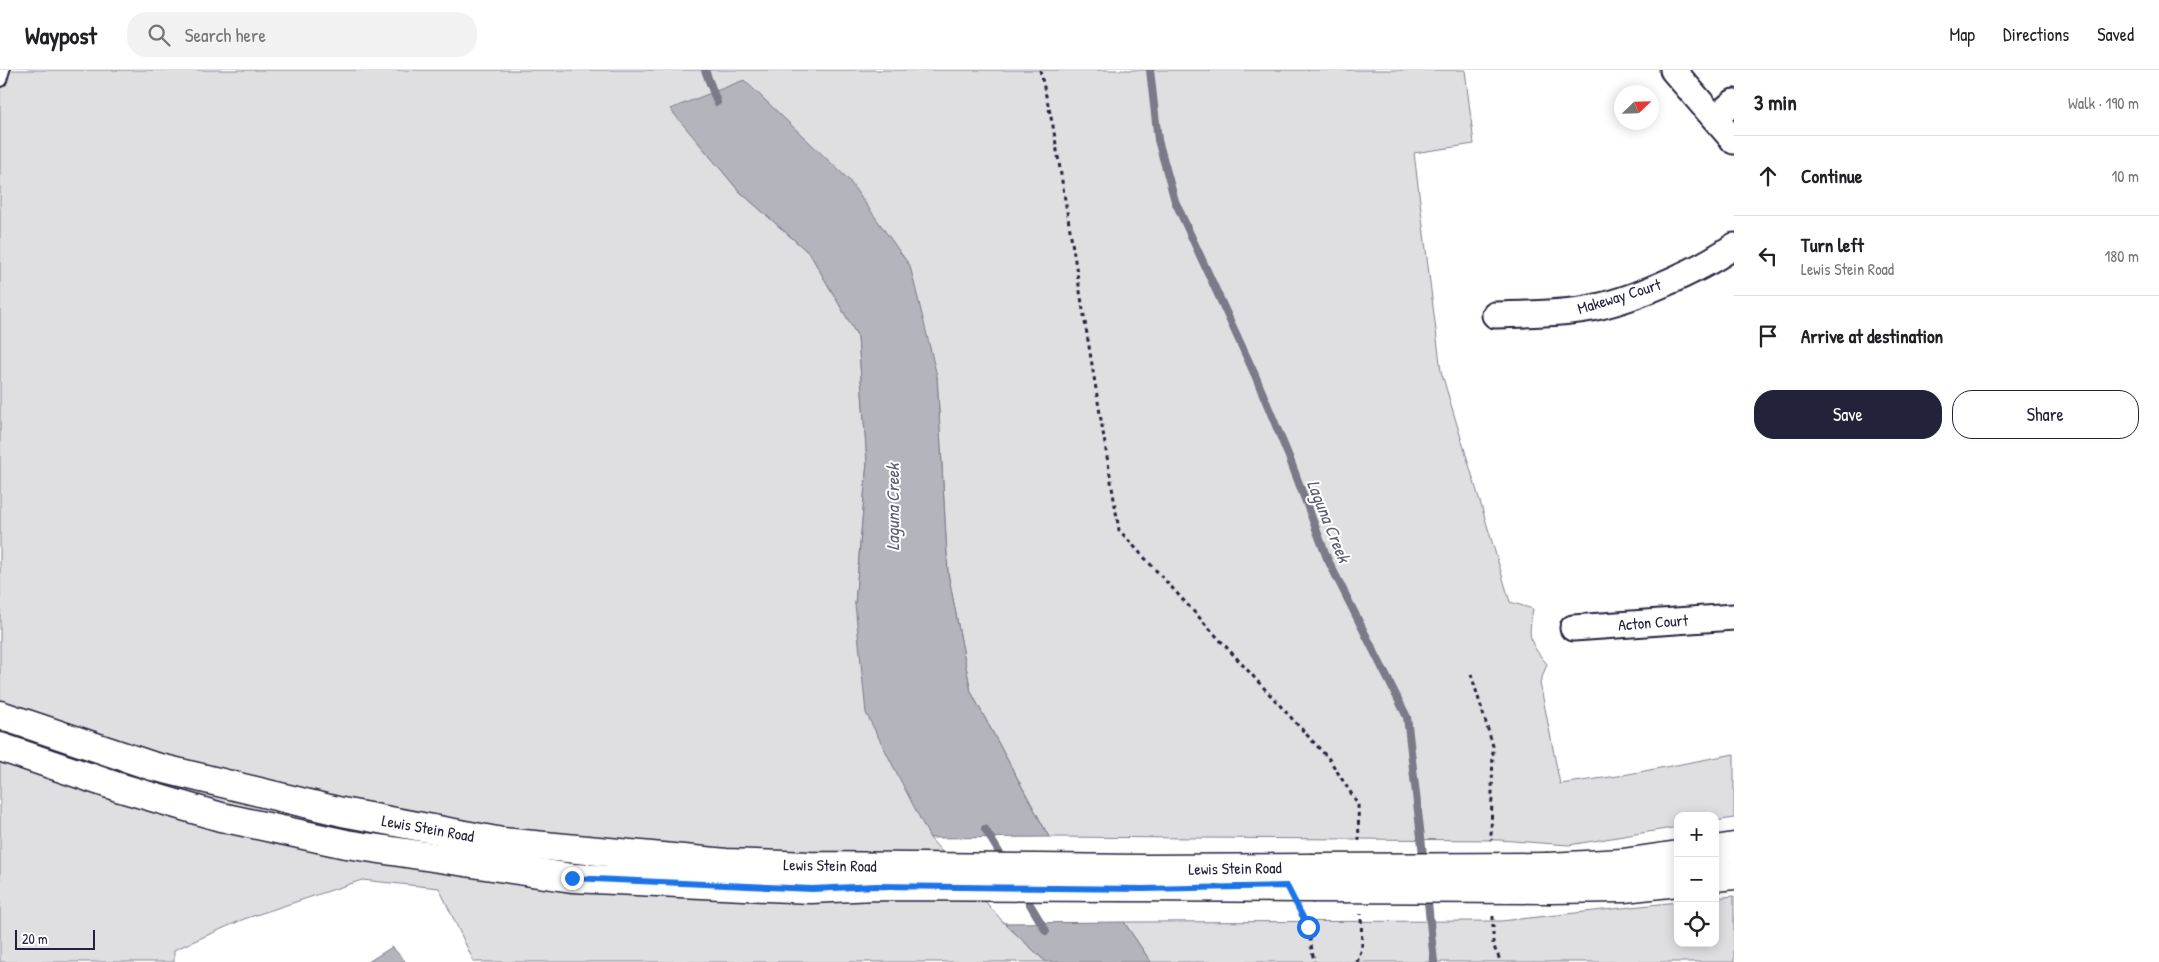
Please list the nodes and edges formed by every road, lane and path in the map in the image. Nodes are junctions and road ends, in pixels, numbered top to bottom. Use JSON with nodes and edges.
{"nodes":[{"id":1,"x":3,"y":70,"type":"edge"},
{"id":2,"x":1040,"y":70,"type":"edge"},
{"id":3,"x":1673,"y":70,"type":"edge"},
{"id":4,"x":0,"y":80,"type":"edge"},
{"id":5,"x":1725,"y":110,"type":"edge"},
{"id":6,"x":1734,"y":141,"type":"edge"},
{"id":7,"x":1734,"y":246,"type":"edge"},
{"id":8,"x":1495,"y":315,"type":"dead end"},
{"id":9,"x":1734,"y":617,"type":"edge"},
{"id":10,"x":1573,"y":628,"type":"dead end"},
{"id":11,"x":1471,"y":674,"type":"dead end"},
{"id":12,"x":0,"y":715,"type":"edge"},
{"id":13,"x":0,"y":747,"type":"edge"},
{"id":14,"x":1359,"y":843,"type":"dead end"},
{"id":15,"x":1491,"y":846,"type":"dead end"},
{"id":16,"x":1734,"y":847,"type":"edge"},
{"id":17,"x":1719,"y":849,"type":"edge"},
{"id":18,"x":1674,"y":856,"type":"edge"},
{"id":19,"x":1734,"y":875,"type":"edge"},
{"id":20,"x":877,"y":876,"type":"junction"},
{"id":21,"x":1719,"y":877,"type":"edge"},
{"id":22,"x":1549,"y":878,"type":"junction"},
{"id":23,"x":1303,"y":881,"type":"junction"},
{"id":24,"x":1674,"y":882,"type":"edge"},
{"id":25,"x":1360,"y":911,"type":"dead end"},
{"id":26,"x":1493,"y":915,"type":"dead end"},
{"id":27,"x":1314,"y":962,"type":"edge"},
{"id":28,"x":1357,"y":962,"type":"edge"},
{"id":29,"x":1501,"y":962,"type":"edge"}],
"edges":[{"from":1,"to":4,"type":"lane"},
{"from":2,"to":14,"type":"path"},
{"from":3,"to":5,"type":"street"},
{"from":5,"to":6,"type":"street"},
{"from":7,"to":8,"type":"street","name":"Makeway Court"},
{"from":9,"to":10,"type":"street","name":"Acton Court"},
{"from":11,"to":15,"type":"path"},
{"from":12,"to":20,"type":"street","name":"Lewis Stein Road"},
{"from":13,"to":20,"type":"street","name":"Lewis Stein Road"},
{"from":16,"to":17,"type":"street"},
{"from":18,"to":22,"type":"street","name":"Lewis Stein Road"},
{"from":19,"to":21,"type":"street"},
{"from":20,"to":23,"type":"street","name":"Lewis Stein Road"},
{"from":22,"to":23,"type":"street","name":"Lewis Stein Road","bridge":true},
{"from":22,"to":24,"type":"street","name":"Lewis Stein Road"},
{"from":23,"to":27,"type":"path"},
{"from":25,"to":28,"type":"path"},
{"from":26,"to":29,"type":"path"}]}
